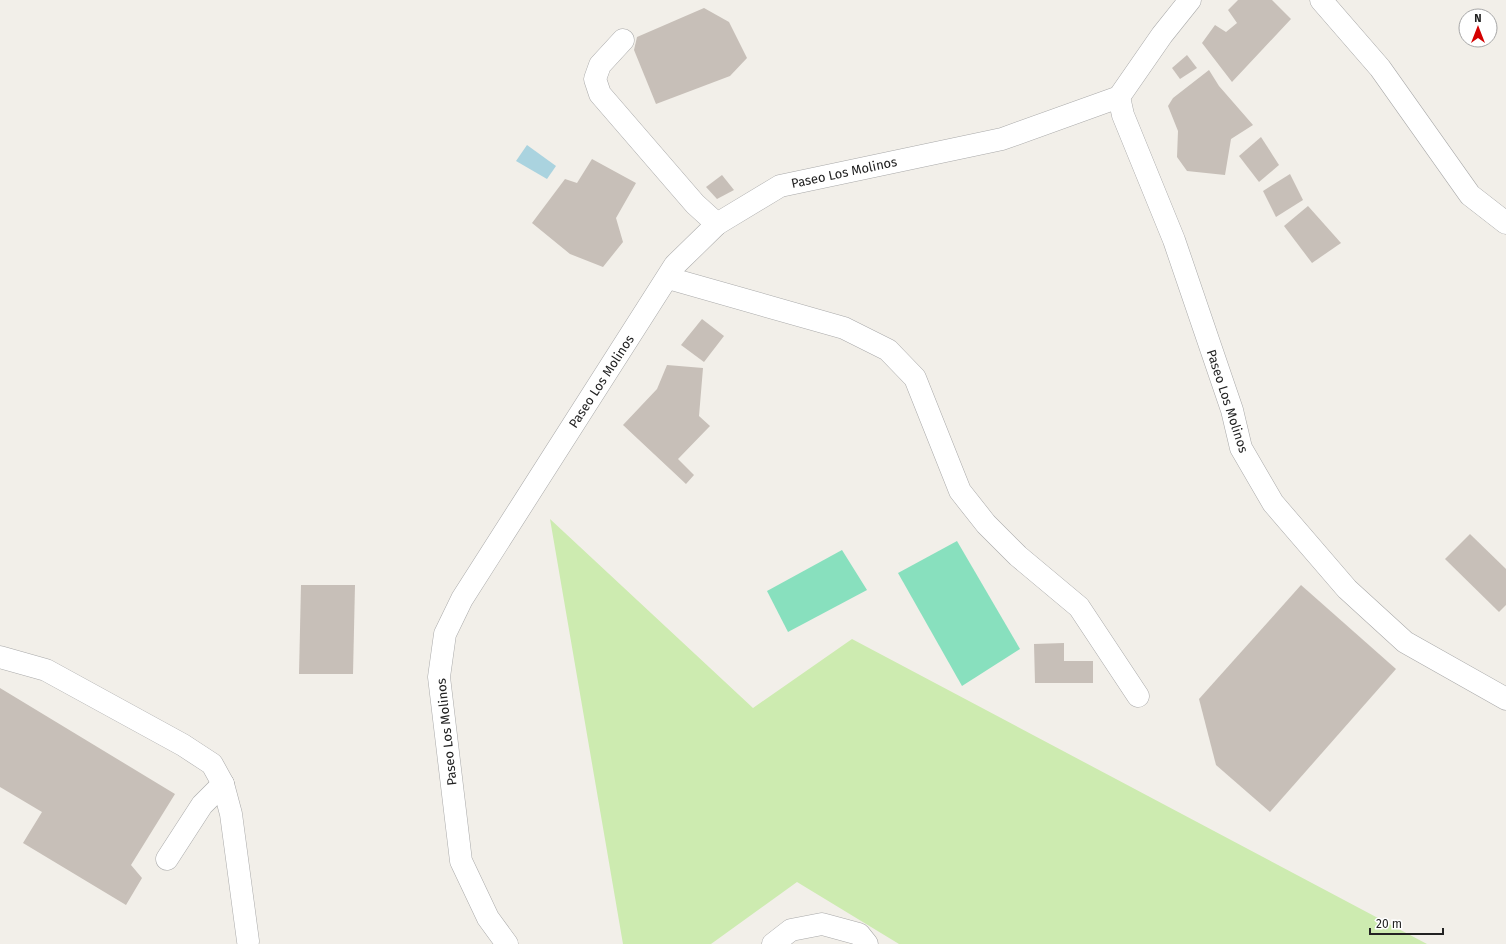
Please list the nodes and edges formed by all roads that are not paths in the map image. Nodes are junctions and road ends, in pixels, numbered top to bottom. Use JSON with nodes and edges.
{"nodes":[{"id":1,"x":1190,"y":0,"type":"edge"},
{"id":2,"x":1321,"y":0,"type":"edge"},
{"id":3,"x":623,"y":40,"type":"dead end"},
{"id":4,"x":1119,"y":97,"type":"junction"},
{"id":5,"x":1506,"y":223,"type":"edge"},
{"id":6,"x":716,"y":224,"type":"junction"},
{"id":7,"x":668,"y":278,"type":"junction"},
{"id":8,"x":0,"y":657,"type":"edge"},
{"id":9,"x":1138,"y":696,"type":"dead end"},
{"id":10,"x":1506,"y":699,"type":"edge"},
{"id":11,"x":223,"y":784,"type":"junction"},
{"id":12,"x":167,"y":859,"type":"dead end"},
{"id":13,"x":248,"y":941,"type":"dead end"},
{"id":14,"x":507,"y":944,"type":"edge"},
{"id":15,"x":773,"y":944,"type":"edge"},
{"id":16,"x":867,"y":944,"type":"edge"}],
"edges":[{"from":1,"to":4,"type":"street"},
{"from":2,"to":5,"type":"street"},
{"from":3,"to":6,"type":"street"},
{"from":4,"to":6,"type":"street","name":"Paseo Los Molinos"},
{"from":4,"to":10,"type":"street","name":"Paseo Los Molinos"},
{"from":6,"to":7,"type":"street","name":"Paseo Los Molinos"},
{"from":7,"to":9,"type":"street"},
{"from":7,"to":14,"type":"street","name":"Paseo Los Molinos"},
{"from":8,"to":11,"type":"street"},
{"from":11,"to":12,"type":"street"},
{"from":11,"to":13,"type":"street"},
{"from":15,"to":16,"type":"street"}]}
